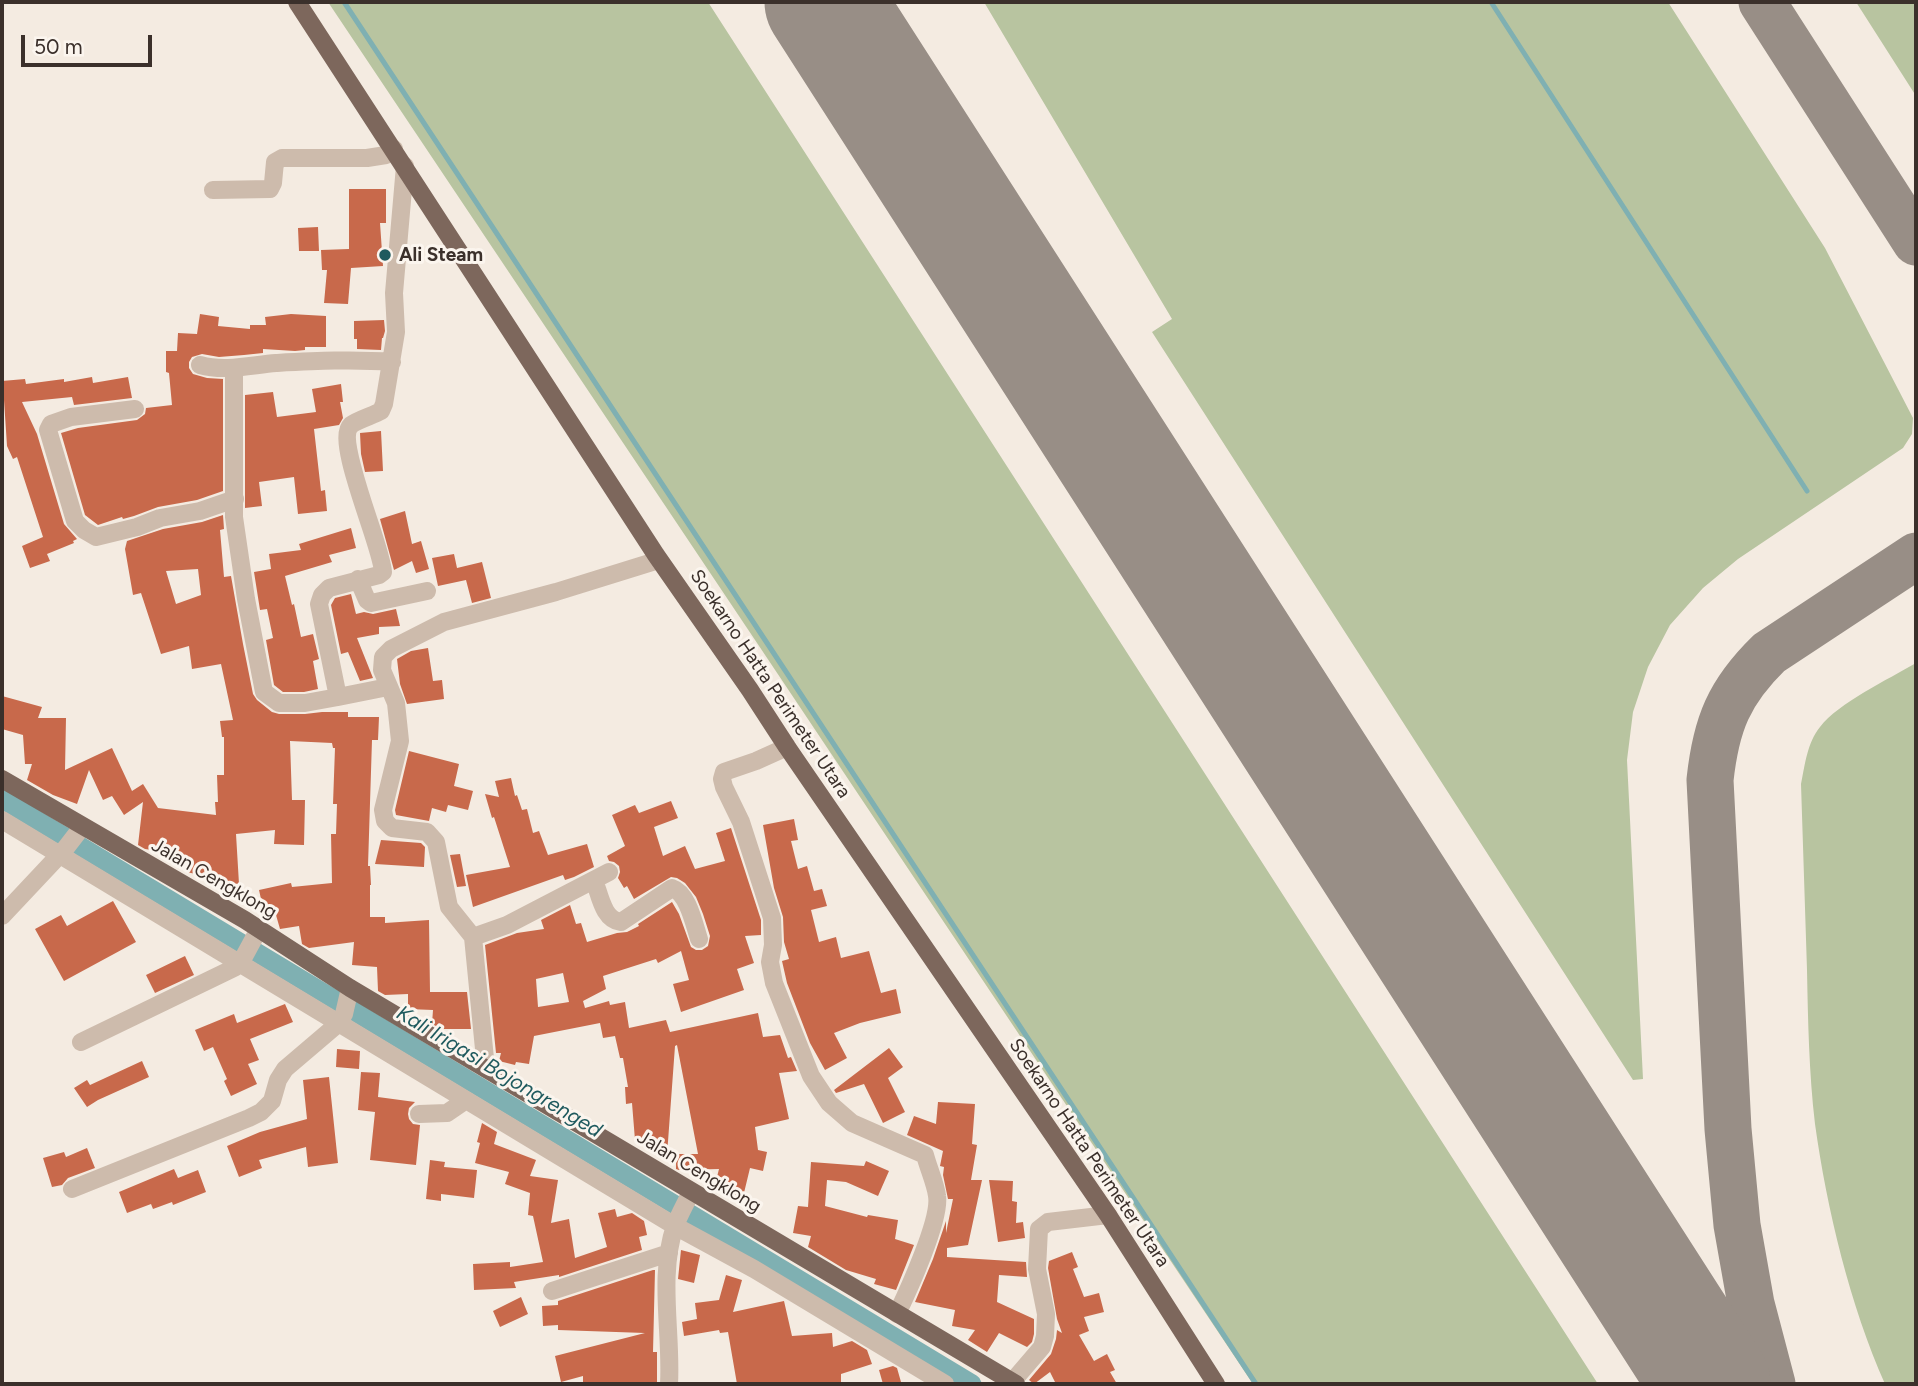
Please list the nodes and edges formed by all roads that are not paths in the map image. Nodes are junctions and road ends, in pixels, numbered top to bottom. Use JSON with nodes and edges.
{"nodes":[{"id":1,"x":297,"y":2,"type":"edge"},
{"id":2,"x":394,"y":149,"type":"junction"},
{"id":3,"x":405,"y":166,"type":"junction"},
{"id":4,"x":213,"y":190,"type":"dead end"},
{"id":5,"x":392,"y":362,"type":"junction"},
{"id":6,"x":200,"y":365,"type":"dead end"},
{"id":7,"x":234,"y":368,"type":"junction"},
{"id":8,"x":135,"y":409,"type":"dead end"},
{"id":9,"x":235,"y":499,"type":"junction"},
{"id":10,"x":659,"y":560,"type":"junction"},
{"id":11,"x":358,"y":579,"type":"junction"},
{"id":12,"x":427,"y":591,"type":"dead end"},
{"id":13,"x":388,"y":687,"type":"junction"},
{"id":14,"x":338,"y":697,"type":"junction"},
{"id":15,"x":787,"y":747,"type":"junction"},
{"id":16,"x":2,"y":779,"type":"edge"},
{"id":17,"x":2,"y":820,"type":"edge"},
{"id":18,"x":79,"y":829,"type":"junction"},
{"id":19,"x":62,"y":853,"type":"junction"},
{"id":20,"x":2,"y":916,"type":"edge"},
{"id":21,"x":258,"y":932,"type":"junction"},
{"id":22,"x":473,"y":937,"type":"junction"},
{"id":23,"x":699,"y":939,"type":"dead end"},
{"id":24,"x":241,"y":962,"type":"junction"},
{"id":25,"x":349,"y":990,"type":"junction"},
{"id":26,"x":341,"y":1019,"type":"junction"},
{"id":27,"x":80,"y":1042,"type":"dead end"},
{"id":28,"x":486,"y":1069,"type":"junction"},
{"id":29,"x":466,"y":1100,"type":"junction"},
{"id":30,"x":419,"y":1114,"type":"dead end"},
{"id":31,"x":72,"y":1189,"type":"dead end"},
{"id":32,"x":689,"y":1195,"type":"junction"},
{"id":33,"x":1108,"y":1215,"type":"junction"},
{"id":34,"x":676,"y":1223,"type":"junction"},
{"id":35,"x":669,"y":1253,"type":"junction"},
{"id":36,"x":552,"y":1291,"type":"dead end"},
{"id":37,"x":897,"y":1314,"type":"junction"},
{"id":38,"x":1014,"y":1383,"type":"edge"},
{"id":39,"x":668,"y":1384,"type":"edge"},
{"id":40,"x":945,"y":1384,"type":"edge"},
{"id":41,"x":1216,"y":1384,"type":"edge"}],
"edges":[{"from":1,"to":2,"type":"main road","name":"Soekarno Hatta Perimeter Utara"},
{"from":2,"to":3,"type":"main road","name":"Soekarno Hatta Perimeter Utara"},
{"from":2,"to":4,"type":"street"},
{"from":3,"to":5,"type":"street"},
{"from":3,"to":10,"type":"main road","name":"Soekarno Hatta Perimeter Utara"},
{"from":5,"to":7,"type":"street"},
{"from":5,"to":11,"type":"street"},
{"from":6,"to":7,"type":"street"},
{"from":7,"to":9,"type":"street"},
{"from":8,"to":9,"type":"street"},
{"from":9,"to":14,"type":"street"},
{"from":10,"to":13,"type":"street"},
{"from":10,"to":15,"type":"main road","name":"Soekarno Hatta Perimeter Utara"},
{"from":11,"to":12,"type":"street"},
{"from":11,"to":14,"type":"street"},
{"from":13,"to":14,"type":"street"},
{"from":13,"to":22,"type":"street"},
{"from":15,"to":33,"type":"main road","name":"Soekarno Hatta Perimeter Utara"},
{"from":15,"to":37,"type":"street"},
{"from":16,"to":18,"type":"main road","name":"Jalan Cengklong"},
{"from":17,"to":19,"type":"street"},
{"from":18,"to":19,"type":"street"},
{"from":18,"to":21,"type":"main road","name":"Jalan Cengklong"},
{"from":19,"to":20,"type":"street"},
{"from":19,"to":24,"type":"street"},
{"from":21,"to":24,"type":"street"},
{"from":21,"to":25,"type":"main road","name":"Jalan Cengklong"},
{"from":22,"to":23,"type":"street"},
{"from":22,"to":28,"type":"street"},
{"from":24,"to":26,"type":"street"},
{"from":24,"to":27,"type":"street"},
{"from":25,"to":26,"type":"street"},
{"from":25,"to":28,"type":"main road","name":"Jalan Cengklong"},
{"from":26,"to":29,"type":"street"},
{"from":26,"to":31,"type":"street"},
{"from":28,"to":32,"type":"main road","name":"Jalan Cengklong"},
{"from":29,"to":30,"type":"street"},
{"from":29,"to":34,"type":"street"},
{"from":32,"to":34,"type":"street"},
{"from":32,"to":37,"type":"main road","name":"Jalan Cengklong"},
{"from":33,"to":38,"type":"street"},
{"from":33,"to":41,"type":"main road","name":"Soekarno Hatta Perimeter Utara"},
{"from":34,"to":35,"type":"street"},
{"from":34,"to":40,"type":"street"},
{"from":35,"to":36,"type":"street"},
{"from":35,"to":39,"type":"street"},
{"from":37,"to":38,"type":"main road","name":"Jalan Cengklong"}]}
